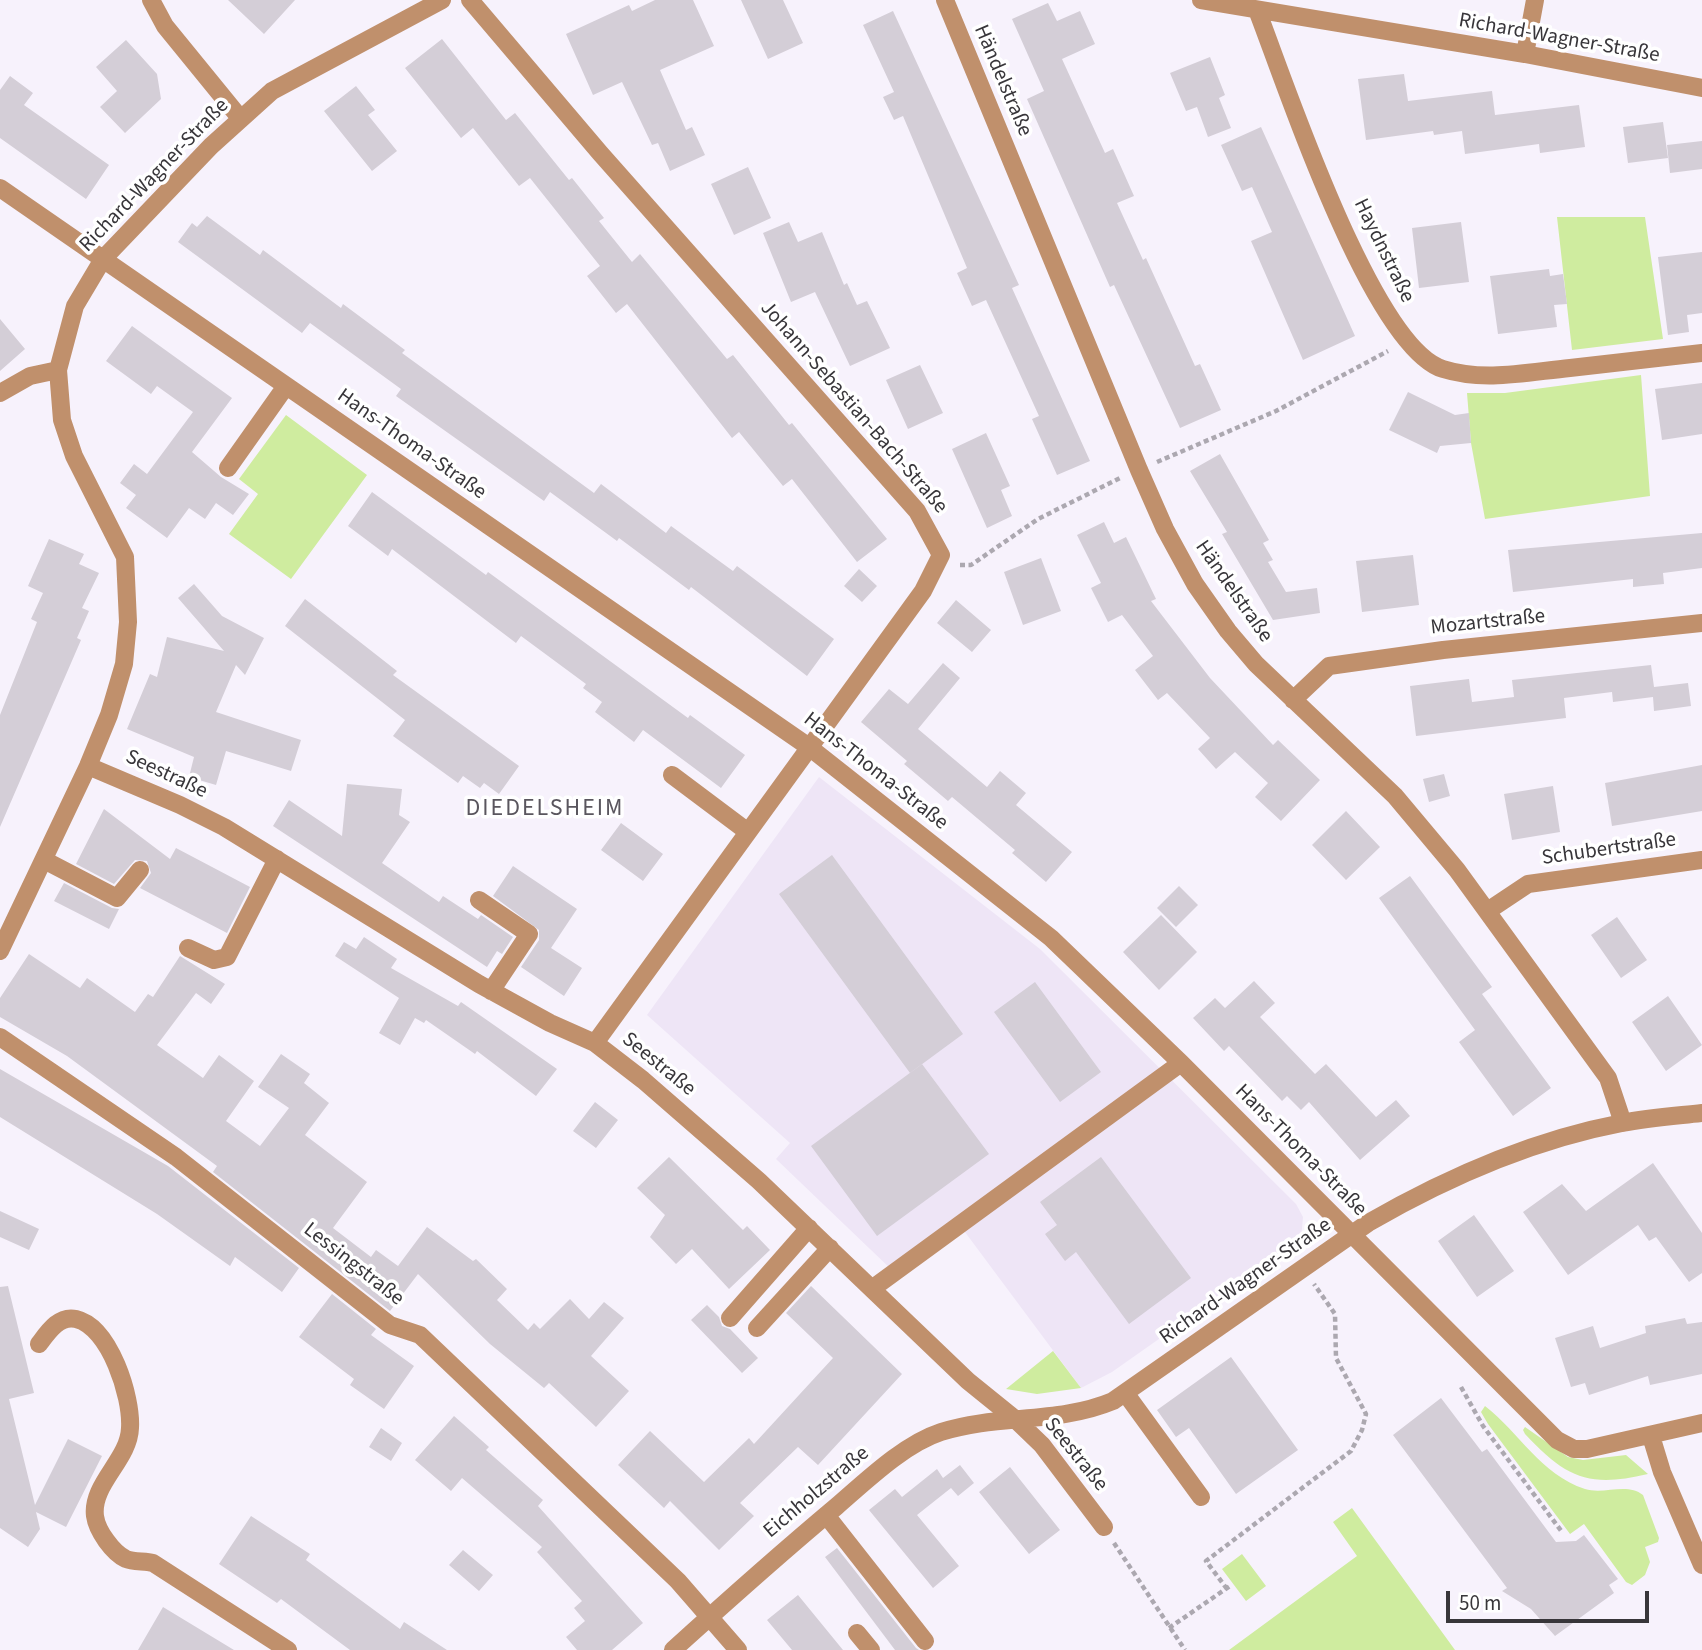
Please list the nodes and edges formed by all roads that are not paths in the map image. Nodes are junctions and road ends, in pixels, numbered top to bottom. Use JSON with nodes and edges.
{"nodes":[{"id":1,"x":151,"y":0,"type":"edge"},
{"id":2,"x":442,"y":0,"type":"edge"},
{"id":3,"x":470,"y":0,"type":"edge"},
{"id":4,"x":945,"y":0,"type":"edge"},
{"id":5,"x":1201,"y":0,"type":"edge"},
{"id":6,"x":1535,"y":0,"type":"edge"},
{"id":7,"x":1257,"y":10,"type":"junction"},
{"id":8,"x":1525,"y":54,"type":"junction"},
{"id":9,"x":1702,"y":88,"type":"edge"},
{"id":10,"x":240,"y":118,"type":"junction"},
{"id":11,"x":0,"y":188,"type":"edge"},
{"id":12,"x":103,"y":259,"type":"junction"},
{"id":13,"x":1702,"y":353,"type":"edge"},
{"id":14,"x":58,"y":370,"type":"junction"},
{"id":15,"x":286,"y":386,"type":"junction"},
{"id":16,"x":0,"y":393,"type":"edge"},
{"id":17,"x":228,"y":468,"type":"dead end"},
{"id":18,"x":1702,"y":623,"type":"edge"},
{"id":19,"x":1293,"y":700,"type":"junction"},
{"id":20,"x":809,"y":747,"type":"junction"},
{"id":21,"x":88,"y":766,"type":"junction"},
{"id":22,"x":672,"y":775,"type":"dead end"},
{"id":23,"x":748,"y":832,"type":"junction"},
{"id":24,"x":277,"y":859,"type":"junction"},
{"id":25,"x":44,"y":860,"type":"junction"},
{"id":26,"x":1702,"y":860,"type":"edge"},
{"id":27,"x":140,"y":870,"type":"dead end"},
{"id":28,"x":479,"y":900,"type":"dead end"},
{"id":29,"x":1489,"y":911,"type":"junction"},
{"id":30,"x":188,"y":948,"type":"dead end"},
{"id":31,"x":0,"y":950,"type":"edge"},
{"id":32,"x":491,"y":991,"type":"junction"},
{"id":33,"x":0,"y":1037,"type":"edge"},
{"id":34,"x":595,"y":1043,"type":"junction"},
{"id":35,"x":1181,"y":1063,"type":"junction"},
{"id":36,"x":1702,"y":1113,"type":"edge"},
{"id":37,"x":1623,"y":1123,"type":"junction"},
{"id":38,"x":809,"y":1228,"type":"junction"},
{"id":39,"x":1351,"y":1235,"type":"junction"},
{"id":40,"x":830,"y":1248,"type":"junction"},
{"id":41,"x":873,"y":1287,"type":"junction"},
{"id":42,"x":730,"y":1318,"type":"dead end"},
{"id":43,"x":757,"y":1328,"type":"dead end"},
{"id":44,"x":39,"y":1344,"type":"dead end"},
{"id":45,"x":1126,"y":1394,"type":"junction"},
{"id":46,"x":1015,"y":1419,"type":"junction"},
{"id":47,"x":1702,"y":1423,"type":"edge"},
{"id":48,"x":1651,"y":1436,"type":"junction"},
{"id":49,"x":1201,"y":1497,"type":"dead end"},
{"id":50,"x":825,"y":1515,"type":"junction"},
{"id":51,"x":1104,"y":1527,"type":"road end"},
{"id":52,"x":1702,"y":1565,"type":"edge"},
{"id":53,"x":710,"y":1616,"type":"junction"},
{"id":54,"x":857,"y":1633,"type":"dead end"},
{"id":55,"x":925,"y":1641,"type":"dead end"},
{"id":56,"x":288,"y":1650,"type":"edge"},
{"id":57,"x":673,"y":1650,"type":"edge"},
{"id":58,"x":738,"y":1650,"type":"edge"},
{"id":59,"x":871,"y":1650,"type":"edge"}],
"edges":[{"from":1,"to":10,"type":"street"},
{"from":2,"to":10,"type":"street","name":"Richard-Wagner-Straße"},
{"from":3,"to":20,"type":"street","name":"Johann-Sebastian-Bach-Straße"},
{"from":4,"to":19,"type":"street","name":"Händelstraße"},
{"from":5,"to":7,"type":"street","name":"Richard-Wagner-Straße"},
{"from":6,"to":8,"type":"street"},
{"from":7,"to":8,"type":"street","name":"Richard-Wagner-Straße"},
{"from":7,"to":13,"type":"street","name":"Haydnstraße"},
{"from":8,"to":9,"type":"street","name":"Richard-Wagner-Straße"},
{"from":10,"to":12,"type":"street","name":"Richard-Wagner-Straße"},
{"from":11,"to":12,"type":"street","name":"Hans-Thoma-Straße"},
{"from":12,"to":14,"type":"street","name":"Richard-Wagner-Straße"},
{"from":12,"to":15,"type":"street","name":"Hans-Thoma-Straße"},
{"from":14,"to":16,"type":"street"},
{"from":14,"to":21,"type":"street","name":"Richard-Wagner-Straße"},
{"from":15,"to":17,"type":"street"},
{"from":15,"to":20,"type":"street","name":"Hans-Thoma-Straße"},
{"from":18,"to":19,"type":"street","name":"Mozartstraße"},
{"from":19,"to":29,"type":"street","name":"Händelstraße"},
{"from":20,"to":23,"type":"street"},
{"from":20,"to":35,"type":"street","name":"Hans-Thoma-Straße"},
{"from":21,"to":24,"type":"street","name":"Seestraße"},
{"from":21,"to":25,"type":"street","name":"Richard-Wagner-Straße"},
{"from":22,"to":23,"type":"street"},
{"from":23,"to":34,"type":"street"},
{"from":24,"to":30,"type":"street"},
{"from":24,"to":32,"type":"street","name":"Seestraße"},
{"from":25,"to":27,"type":"street"},
{"from":25,"to":31,"type":"street","name":"Richard-Wagner-Straße"},
{"from":26,"to":29,"type":"street","name":"Schubertstraße"},
{"from":28,"to":32,"type":"street"},
{"from":29,"to":37,"type":"street","name":"Händelstraße"},
{"from":32,"to":34,"type":"street","name":"Seestraße"},
{"from":33,"to":53,"type":"street","name":"Lessingstraße"},
{"from":34,"to":38,"type":"street","name":"Seestraße"},
{"from":35,"to":39,"type":"street","name":"Hans-Thoma-Straße"},
{"from":35,"to":41,"type":"street"},
{"from":36,"to":37,"type":"street","name":"Richard-Wagner-Straße"},
{"from":37,"to":39,"type":"street","name":"Richard-Wagner-Straße"},
{"from":38,"to":40,"type":"street","name":"Seestraße"},
{"from":38,"to":42,"type":"street"},
{"from":39,"to":45,"type":"street","name":"Richard-Wagner-Straße"},
{"from":39,"to":48,"type":"street","name":"Hans-Thoma-Straße"},
{"from":40,"to":41,"type":"street","name":"Seestraße"},
{"from":40,"to":43,"type":"street"},
{"from":41,"to":46,"type":"street","name":"Seestraße"},
{"from":44,"to":56,"type":"street"},
{"from":45,"to":46,"type":"street","name":"Richard-Wagner-Straße"},
{"from":45,"to":49,"type":"street"},
{"from":46,"to":50,"type":"street","name":"Eichholzstraße"},
{"from":46,"to":51,"type":"street","name":"Seestraße"},
{"from":47,"to":48,"type":"street","name":"Hans-Thoma-Straße"},
{"from":48,"to":52,"type":"street"},
{"from":50,"to":53,"type":"street","name":"Eichholzstraße"},
{"from":50,"to":55,"type":"street"},
{"from":53,"to":57,"type":"street","name":"Eichholzstraße"},
{"from":53,"to":58,"type":"street","name":"Lessingstraße"},
{"from":54,"to":59,"type":"street"}]}
